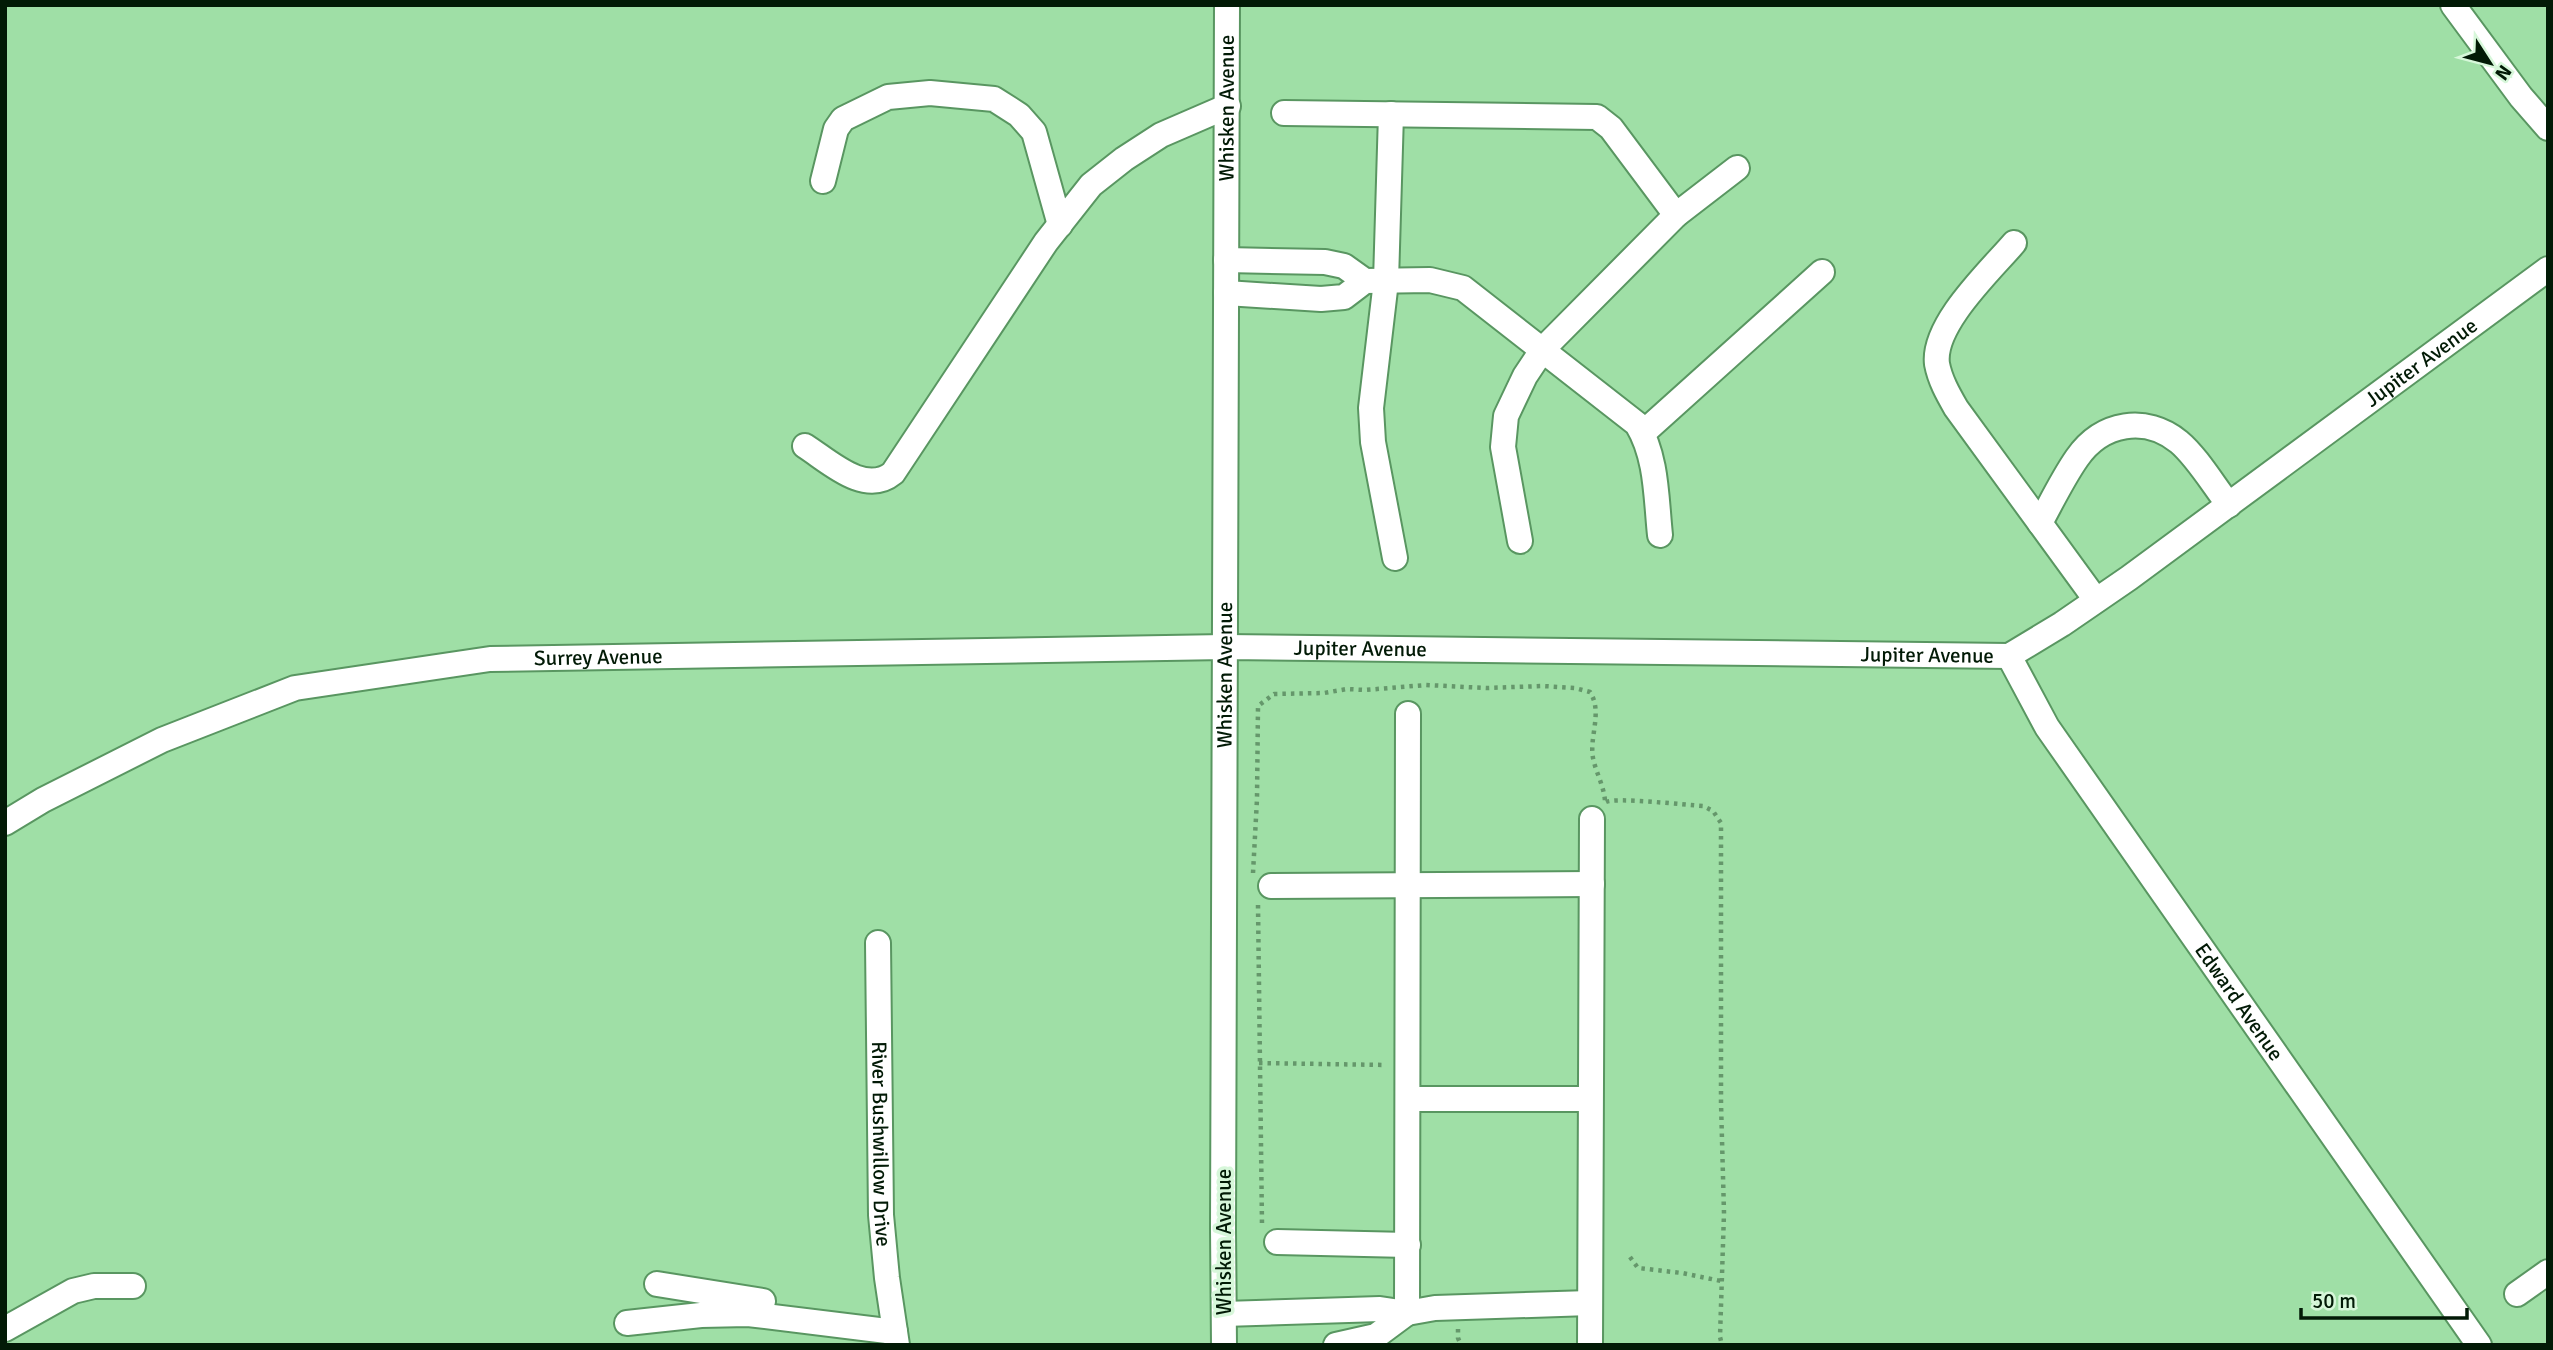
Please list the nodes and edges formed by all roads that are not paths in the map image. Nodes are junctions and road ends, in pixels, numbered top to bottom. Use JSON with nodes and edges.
{"nodes":[{"id":1,"x":1227,"y":5,"type":"edge"},
{"id":2,"x":2453,"y":5,"type":"edge"},
{"id":3,"x":1228,"y":106,"type":"junction"},
{"id":4,"x":1284,"y":113,"type":"dead end"},
{"id":5,"x":1391,"y":114,"type":"junction"},
{"id":6,"x":2548,"y":128,"type":"edge"},
{"id":7,"x":1737,"y":168,"type":"dead end"},
{"id":8,"x":823,"y":181,"type":"dead end"},
{"id":9,"x":1676,"y":215,"type":"junction"},
{"id":10,"x":1060,"y":225,"type":"junction"},
{"id":11,"x":2014,"y":243,"type":"dead end"},
{"id":12,"x":1226,"y":260,"type":"junction"},
{"id":13,"x":1289,"y":261,"type":"junction"},
{"id":14,"x":2548,"y":270,"type":"edge"},
{"id":15,"x":1822,"y":272,"type":"dead end"},
{"id":16,"x":1375,"y":281,"type":"junction"},
{"id":17,"x":1226,"y":293,"type":"junction"},
{"id":18,"x":1285,"y":296,"type":"junction"},
{"id":19,"x":1543,"y":349,"type":"junction"},
{"id":20,"x":1643,"y":433,"type":"junction"},
{"id":21,"x":805,"y":446,"type":"dead end"},
{"id":22,"x":2229,"y":505,"type":"junction"},
{"id":23,"x":2040,"y":523,"type":"junction"},
{"id":24,"x":1660,"y":535,"type":"dead end"},
{"id":25,"x":1520,"y":541,"type":"dead end"},
{"id":26,"x":1395,"y":558,"type":"dead end"},
{"id":27,"x":2096,"y":600,"type":"junction"},
{"id":28,"x":1225,"y":646,"type":"junction"},
{"id":29,"x":2009,"y":656,"type":"junction"},
{"id":30,"x":1408,"y":714,"type":"dead end"},
{"id":31,"x":1598,"y":811,"type":"road end"},
{"id":32,"x":5,"y":823,"type":"edge"},
{"id":33,"x":1407,"y":884,"type":"junction"},
{"id":34,"x":1592,"y":884,"type":"junction"},
{"id":35,"x":1259,"y":886,"type":"road end"},
{"id":36,"x":878,"y":943,"type":"dead end"},
{"id":37,"x":1408,"y":1099,"type":"junction"},
{"id":38,"x":1590,"y":1099,"type":"junction"},
{"id":39,"x":1277,"y":1242,"type":"road end"},
{"id":40,"x":1408,"y":1245,"type":"junction"},
{"id":41,"x":2548,"y":1272,"type":"edge"},
{"id":42,"x":657,"y":1284,"type":"dead end"},
{"id":43,"x":133,"y":1286,"type":"dead end"},
{"id":44,"x":2517,"y":1294,"type":"dead end"},
{"id":45,"x":1590,"y":1303,"type":"junction"},
{"id":46,"x":1407,"y":1313,"type":"junction"},
{"id":47,"x":1224,"y":1314,"type":"junction"},
{"id":48,"x":627,"y":1323,"type":"dead end"},
{"id":49,"x":5,"y":1329,"type":"edge"},
{"id":50,"x":895,"y":1330,"type":"edge"},
{"id":51,"x":1224,"y":1345,"type":"edge"},
{"id":52,"x":1336,"y":1345,"type":"edge"},
{"id":53,"x":1590,"y":1345,"type":"edge"},
{"id":54,"x":2479,"y":1345,"type":"edge"}],
"edges":[{"from":1,"to":3,"type":"street","name":"Whisken Avenue"},
{"from":2,"to":6,"type":"street"},
{"from":3,"to":10,"type":"street"},
{"from":3,"to":12,"type":"street","name":"Whisken Avenue"},
{"from":4,"to":5,"type":"street"},
{"from":5,"to":9,"type":"street"},
{"from":5,"to":16,"type":"street"},
{"from":7,"to":9,"type":"street"},
{"from":8,"to":10,"type":"street"},
{"from":9,"to":19,"type":"street"},
{"from":10,"to":21,"type":"street"},
{"from":11,"to":23,"type":"street"},
{"from":12,"to":13,"type":"street"},
{"from":12,"to":17,"type":"street","name":"Whisken Avenue"},
{"from":13,"to":16,"type":"street"},
{"from":13,"to":18,"type":"street"},
{"from":14,"to":22,"type":"street","name":"Jupiter Avenue"},
{"from":15,"to":20,"type":"street"},
{"from":16,"to":18,"type":"street"},
{"from":16,"to":19,"type":"street"},
{"from":16,"to":26,"type":"street"},
{"from":17,"to":18,"type":"street"},
{"from":17,"to":28,"type":"street","name":"Whisken Avenue"},
{"from":19,"to":20,"type":"street"},
{"from":19,"to":25,"type":"street"},
{"from":20,"to":24,"type":"street"},
{"from":22,"to":23,"type":"street"},
{"from":22,"to":27,"type":"street","name":"Jupiter Avenue"},
{"from":23,"to":27,"type":"street"},
{"from":27,"to":29,"type":"street","name":"Jupiter Avenue"},
{"from":28,"to":29,"type":"street","name":"Jupiter Avenue"},
{"from":28,"to":32,"type":"street","name":"Surrey Avenue"},
{"from":28,"to":47,"type":"street","name":"Whisken Avenue"},
{"from":29,"to":54,"type":"street","name":"Edward Avenue"},
{"from":30,"to":33,"type":"street"},
{"from":31,"to":34,"type":"street"},
{"from":33,"to":34,"type":"street"},
{"from":33,"to":35,"type":"street"},
{"from":33,"to":37,"type":"street"},
{"from":34,"to":38,"type":"street"},
{"from":36,"to":50,"type":"street","name":"River Bushwillow Drive"},
{"from":37,"to":38,"type":"street"},
{"from":37,"to":40,"type":"street"},
{"from":38,"to":45,"type":"street"},
{"from":39,"to":40,"type":"street"},
{"from":40,"to":46,"type":"street"},
{"from":41,"to":44,"type":"street"},
{"from":42,"to":50,"type":"street"},
{"from":43,"to":49,"type":"street"},
{"from":45,"to":46,"type":"street"},
{"from":45,"to":53,"type":"street"},
{"from":46,"to":47,"type":"street"},
{"from":46,"to":52,"type":"street"},
{"from":47,"to":51,"type":"street","name":"Whisken Avenue"},
{"from":48,"to":50,"type":"street"}]}
